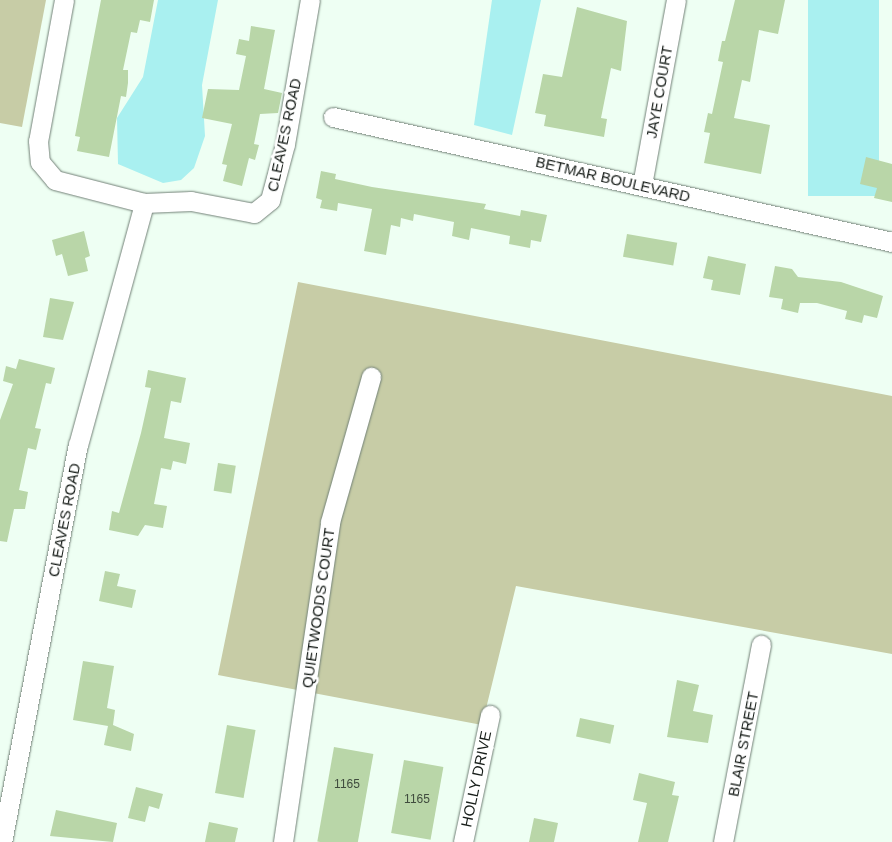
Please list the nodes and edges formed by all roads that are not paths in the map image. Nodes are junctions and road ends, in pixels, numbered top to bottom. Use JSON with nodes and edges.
{"nodes":[{"id":1,"x":64,"y":0,"type":"edge"},
{"id":2,"x":310,"y":0,"type":"edge"},
{"id":3,"x":676,"y":0,"type":"edge"},
{"id":4,"x":333,"y":117,"type":"dead end"},
{"id":5,"x":642,"y":185,"type":"junction"},
{"id":6,"x":144,"y":203,"type":"junction"},
{"id":7,"x":892,"y":242,"type":"edge"},
{"id":8,"x":371,"y":377,"type":"dead end"},
{"id":9,"x":760,"y":646,"type":"dead end"},
{"id":10,"x":490,"y":715,"type":"dead end"},
{"id":11,"x":2,"y":842,"type":"edge"},
{"id":12,"x":283,"y":842,"type":"edge"},
{"id":13,"x":463,"y":842,"type":"edge"},
{"id":14,"x":723,"y":842,"type":"edge"}],
"edges":[{"from":1,"to":6,"type":"street","name":"CLEAVES ROAD"},
{"from":2,"to":6,"type":"street","name":"CLEAVES ROAD"},
{"from":3,"to":5,"type":"street","name":"JAYE COURT"},
{"from":4,"to":5,"type":"street","name":"BETMAR BOULEVARD"},
{"from":5,"to":7,"type":"street","name":"BETMAR BOULEVARD"},
{"from":6,"to":11,"type":"street","name":"CLEAVES ROAD"},
{"from":8,"to":12,"type":"street","name":"QUIETWOODS COURT"},
{"from":9,"to":14,"type":"street","name":"BLAIR STREET"},
{"from":10,"to":13,"type":"street","name":"HOLLY DRIVE"}]}
